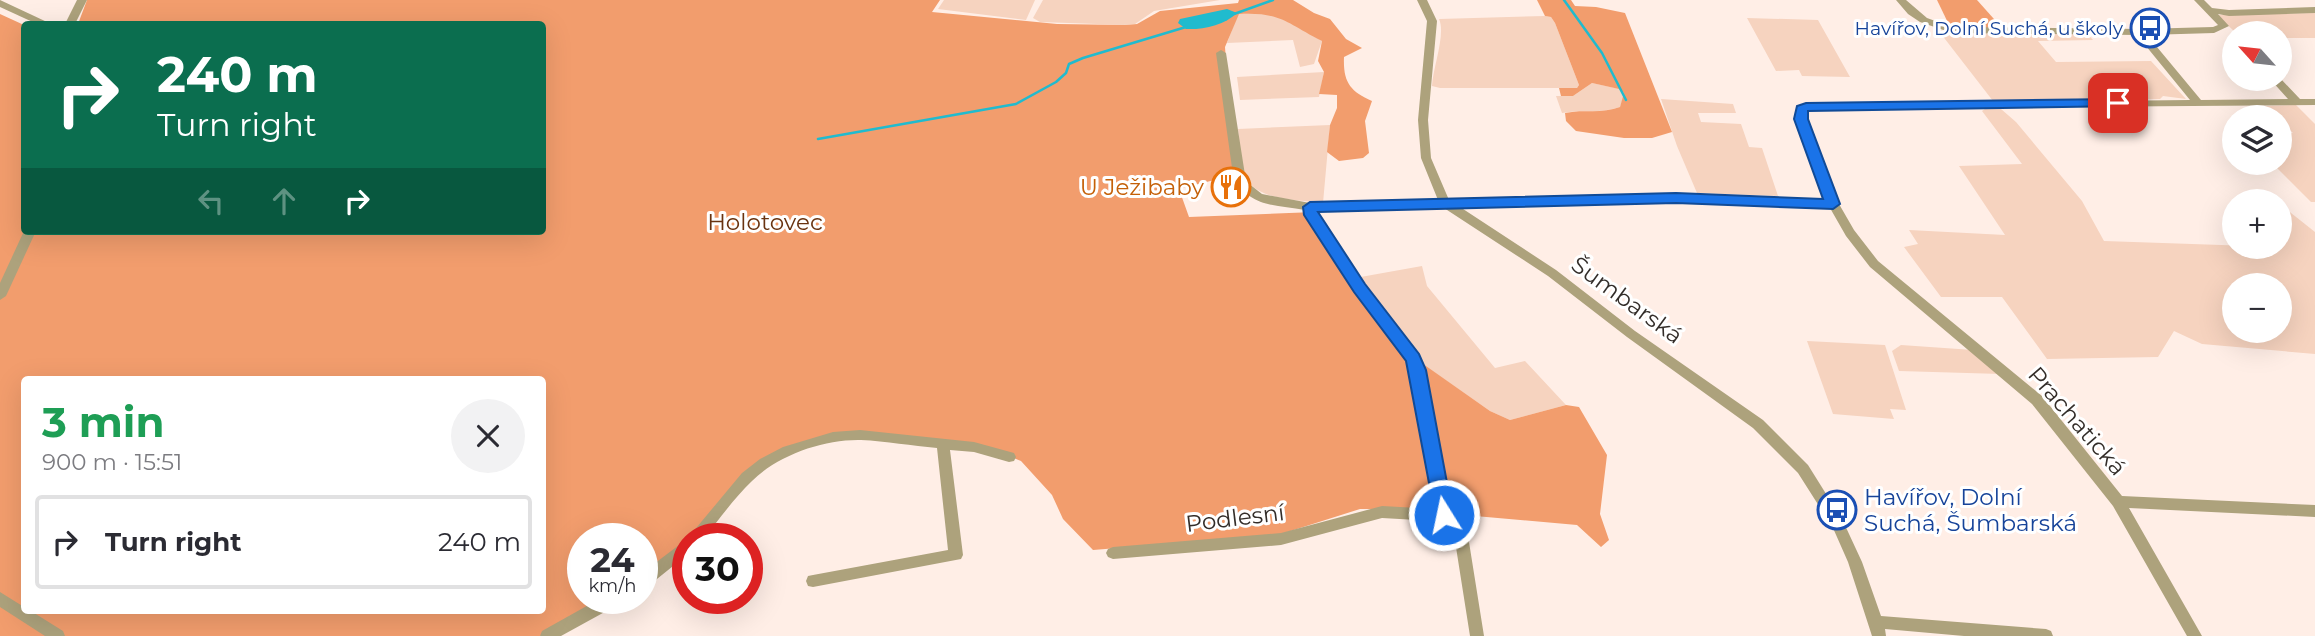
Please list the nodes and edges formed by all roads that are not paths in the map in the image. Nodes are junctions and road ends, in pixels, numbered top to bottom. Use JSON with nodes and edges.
{"nodes":[{"id":1,"x":82,"y":0,"type":"edge"},
{"id":2,"x":1422,"y":0,"type":"edge"},
{"id":3,"x":1901,"y":0,"type":"edge"},
{"id":4,"x":2199,"y":0,"type":"edge"},
{"id":5,"x":0,"y":3,"type":"edge"},
{"id":6,"x":2209,"y":10,"type":"junction"},
{"id":7,"x":2315,"y":10,"type":"edge"},
{"id":8,"x":38,"y":21,"type":"edge"},
{"id":9,"x":72,"y":21,"type":"edge"},
{"id":10,"x":2145,"y":32,"type":"junction"},
{"id":11,"x":1221,"y":53,"type":"dead end"},
{"id":12,"x":2286,"y":91,"type":"edge"},
{"id":13,"x":2297,"y":102,"type":"junction"},
{"id":14,"x":2315,"y":102,"type":"edge"},
{"id":15,"x":2198,"y":103,"type":"junction"},
{"id":16,"x":1445,"y":203,"type":"junction"},
{"id":17,"x":1833,"y":204,"type":"junction"},
{"id":18,"x":1310,"y":207,"type":"junction"},
{"id":19,"x":28,"y":235,"type":"edge"},
{"id":20,"x":0,"y":296,"type":"edge"},
{"id":21,"x":943,"y":445,"type":"junction"},
{"id":22,"x":1009,"y":457,"type":"dead end"},
{"id":23,"x":2118,"y":502,"type":"junction"},
{"id":24,"x":2315,"y":511,"type":"edge"},
{"id":25,"x":1444,"y":515,"type":"junction"},
{"id":26,"x":708,"y":523,"type":"edge"},
{"id":27,"x":1113,"y":553,"type":"dead end"},
{"id":28,"x":672,"y":558,"type":"edge"},
{"id":29,"x":658,"y":569,"type":"edge"},
{"id":30,"x":813,"y":581,"type":"dead end"},
{"id":31,"x":0,"y":599,"type":"edge"},
{"id":32,"x":21,"y":612,"type":"edge"},
{"id":33,"x":24,"y":614,"type":"edge"},
{"id":34,"x":587,"y":614,"type":"edge"},
{"id":35,"x":1877,"y":629,"type":"edge"},
{"id":36,"x":58,"y":636,"type":"edge"},
{"id":37,"x":547,"y":636,"type":"edge"},
{"id":38,"x":1477,"y":636,"type":"edge"},
{"id":39,"x":2046,"y":636,"type":"edge"},
{"id":40,"x":2195,"y":636,"type":"edge"}],
"edges":[{"from":1,"to":9,"type":"street"},
{"from":2,"to":16,"type":"street"},
{"from":3,"to":10,"type":"street"},
{"from":4,"to":6,"type":"street"},
{"from":5,"to":8,"type":"street"},
{"from":6,"to":7,"type":"street"},
{"from":6,"to":10,"type":"street"},
{"from":10,"to":15,"type":"street"},
{"from":11,"to":18,"type":"street"},
{"from":12,"to":13,"type":"street"},
{"from":13,"to":14,"type":"street"},
{"from":13,"to":15,"type":"street"},
{"from":15,"to":17,"type":"street","name":"Prachatická"},
{"from":16,"to":17,"type":"street"},
{"from":16,"to":18,"type":"street"},
{"from":16,"to":35,"type":"street","name":"Šumbarská"},
{"from":17,"to":23,"type":"street","name":"Prachatická"},
{"from":18,"to":25,"type":"street"},
{"from":19,"to":20,"type":"street"},
{"from":21,"to":22,"type":"street"},
{"from":21,"to":26,"type":"street"},
{"from":21,"to":30,"type":"street"},
{"from":23,"to":24,"type":"street"},
{"from":23,"to":40,"type":"street","name":"Prachatická"},
{"from":25,"to":27,"type":"street","name":"Podlesní"},
{"from":25,"to":38,"type":"street"},
{"from":28,"to":29,"type":"street"},
{"from":31,"to":32,"type":"street"},
{"from":33,"to":36,"type":"street"},
{"from":34,"to":37,"type":"street"},
{"from":35,"to":39,"type":"street","name":"Šumbarská"}]}
